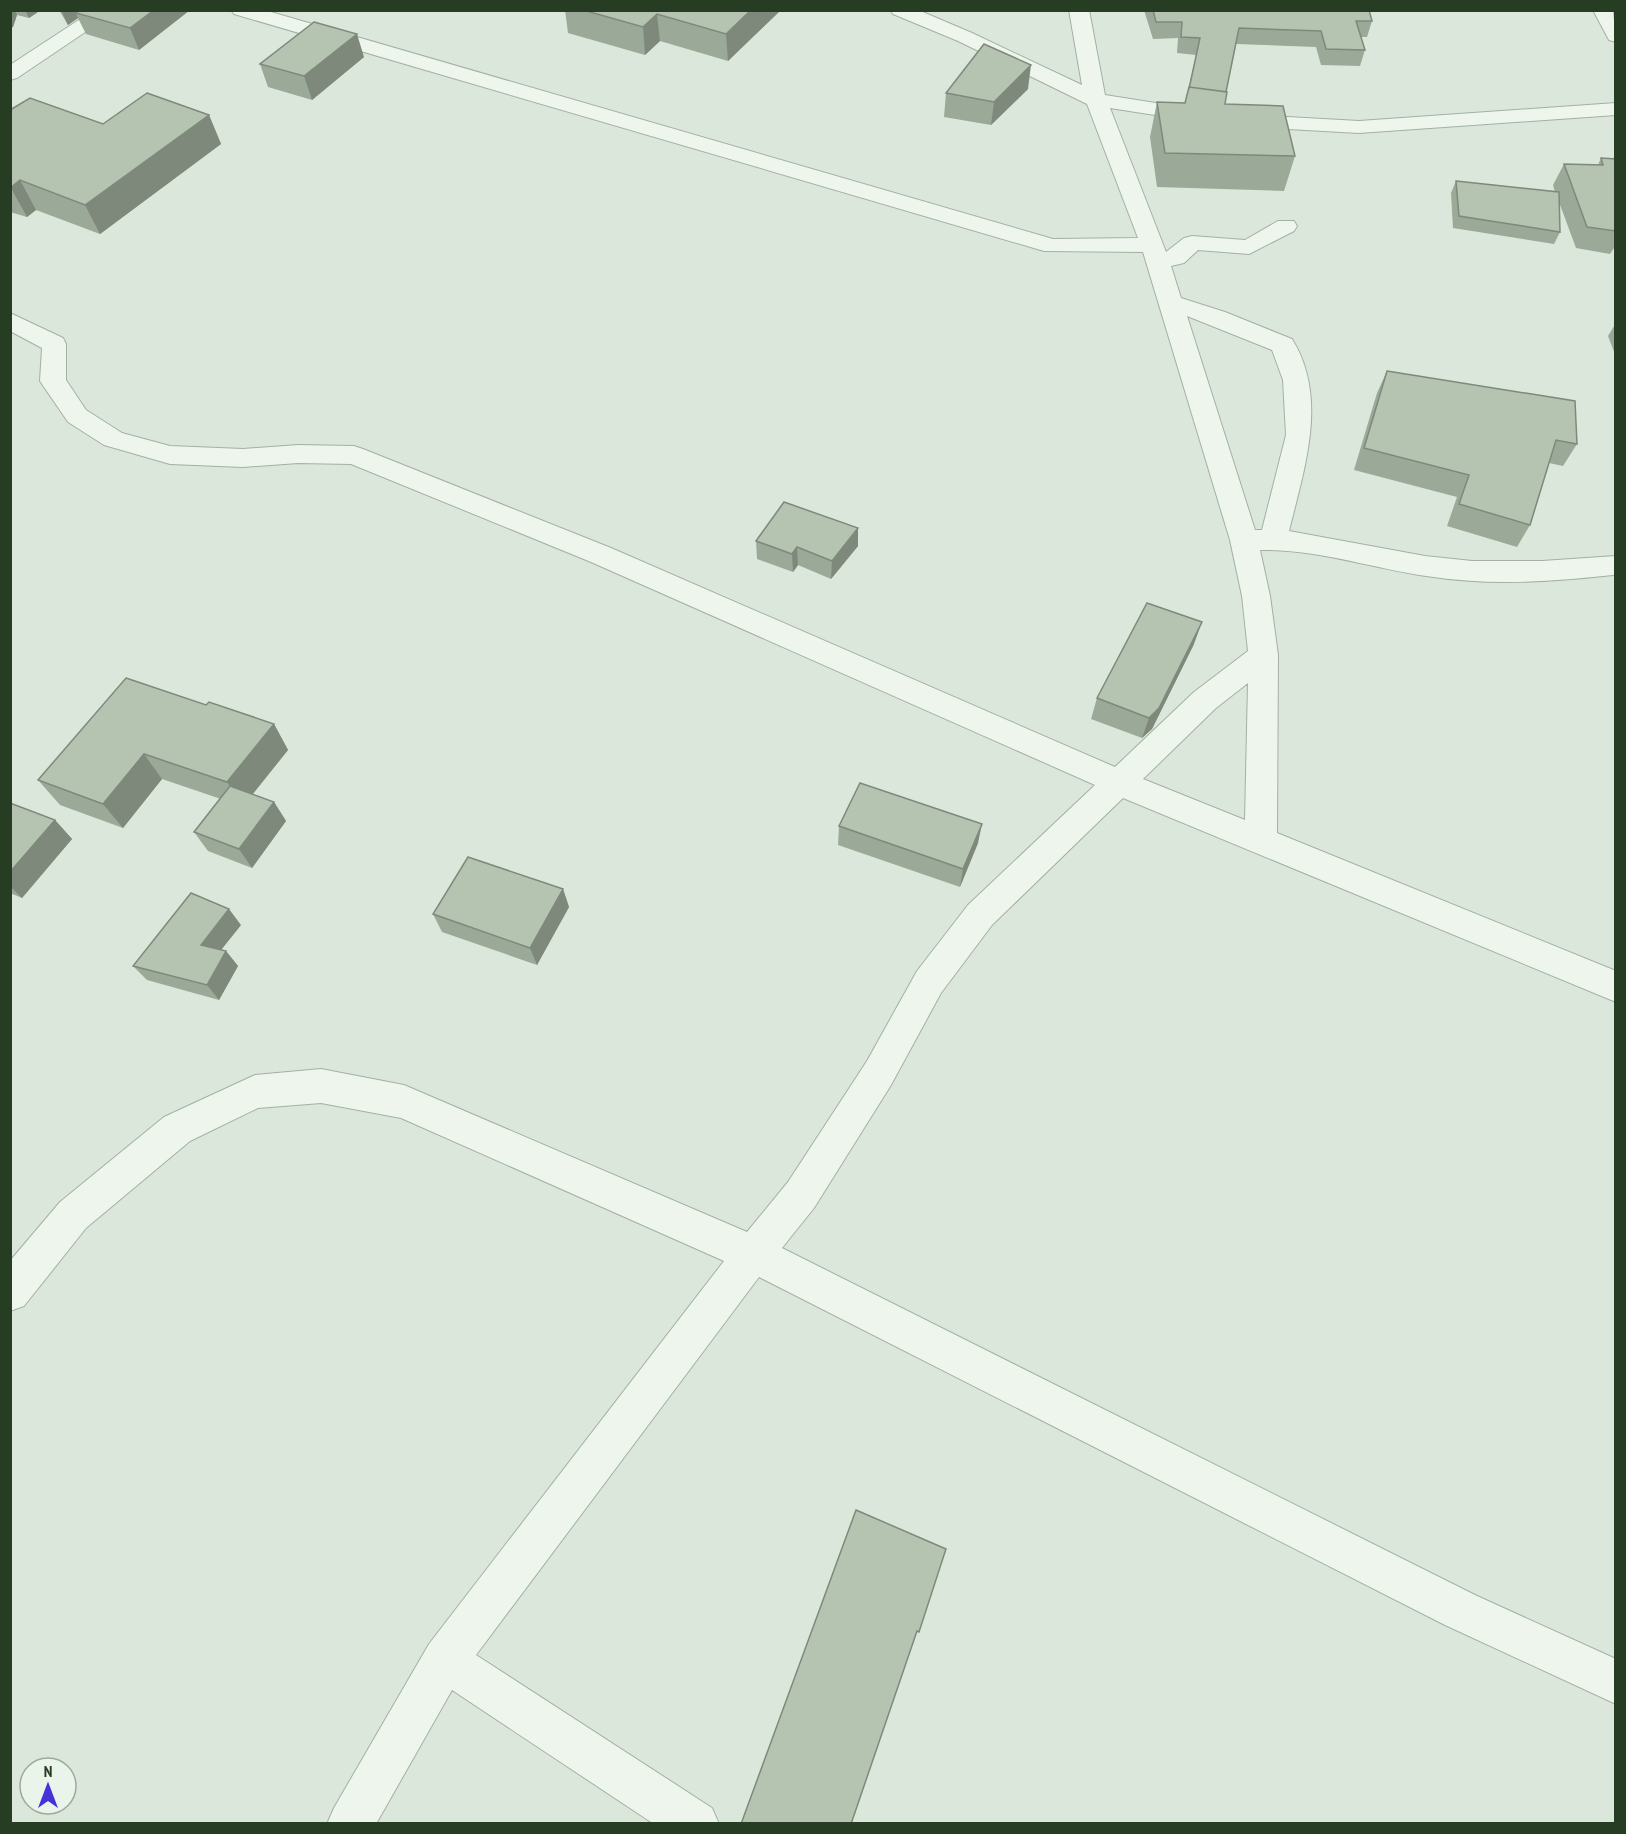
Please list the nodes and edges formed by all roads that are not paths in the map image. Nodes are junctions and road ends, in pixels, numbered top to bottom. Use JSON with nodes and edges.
{"nodes":[{"id":1,"x":108,"y":10,"type":"edge"},
{"id":2,"x":241,"y":10,"type":"edge"},
{"id":3,"x":900,"y":10,"type":"edge"},
{"id":4,"x":1079,"y":10,"type":"edge"},
{"id":5,"x":1603,"y":10,"type":"edge"},
{"id":6,"x":1616,"y":36,"type":"edge"},
{"id":7,"x":10,"y":74,"type":"edge"},
{"id":8,"x":1096,"y":100,"type":"junction"},
{"id":9,"x":1616,"y":109,"type":"edge"},
{"id":10,"x":1286,"y":226,"type":"dead end"},
{"id":11,"x":1155,"y":253,"type":"junction"},
{"id":12,"x":1170,"y":302,"type":"junction"},
{"id":13,"x":10,"y":321,"type":"edge"},
{"id":14,"x":1273,"y":539,"type":"junction"},
{"id":15,"x":1244,"y":540,"type":"junction"},
{"id":16,"x":1613,"y":565,"type":"dead end"},
{"id":17,"x":1263,"y":655,"type":"junction"},
{"id":18,"x":1121,"y":783,"type":"junction"},
{"id":19,"x":1261,"y":842,"type":"junction"},
{"id":20,"x":1616,"y":987,"type":"edge"},
{"id":21,"x":753,"y":1254,"type":"junction"},
{"id":22,"x":10,"y":1292,"type":"edge"},
{"id":23,"x":445,"y":1660,"type":"junction"},
{"id":24,"x":1616,"y":1682,"type":"edge"},
{"id":25,"x":350,"y":1824,"type":"edge"},
{"id":26,"x":696,"y":1824,"type":"edge"}],
"edges":[{"from":1,"to":7,"type":"street"},
{"from":2,"to":11,"type":"street"},
{"from":3,"to":8,"type":"street"},
{"from":4,"to":8,"type":"street"},
{"from":5,"to":6,"type":"street"},
{"from":8,"to":9,"type":"street"},
{"from":8,"to":11,"type":"street"},
{"from":10,"to":11,"type":"street"},
{"from":11,"to":12,"type":"street"},
{"from":12,"to":14,"type":"street"},
{"from":12,"to":15,"type":"street"},
{"from":13,"to":18,"type":"street"},
{"from":14,"to":15,"type":"street"},
{"from":14,"to":16,"type":"street"},
{"from":15,"to":17,"type":"street"},
{"from":17,"to":18,"type":"street"},
{"from":17,"to":19,"type":"street"},
{"from":18,"to":19,"type":"street"},
{"from":18,"to":21,"type":"street"},
{"from":19,"to":20,"type":"street"},
{"from":21,"to":22,"type":"street"},
{"from":21,"to":23,"type":"street"},
{"from":21,"to":24,"type":"street"},
{"from":23,"to":25,"type":"street"},
{"from":23,"to":26,"type":"street"}]}
